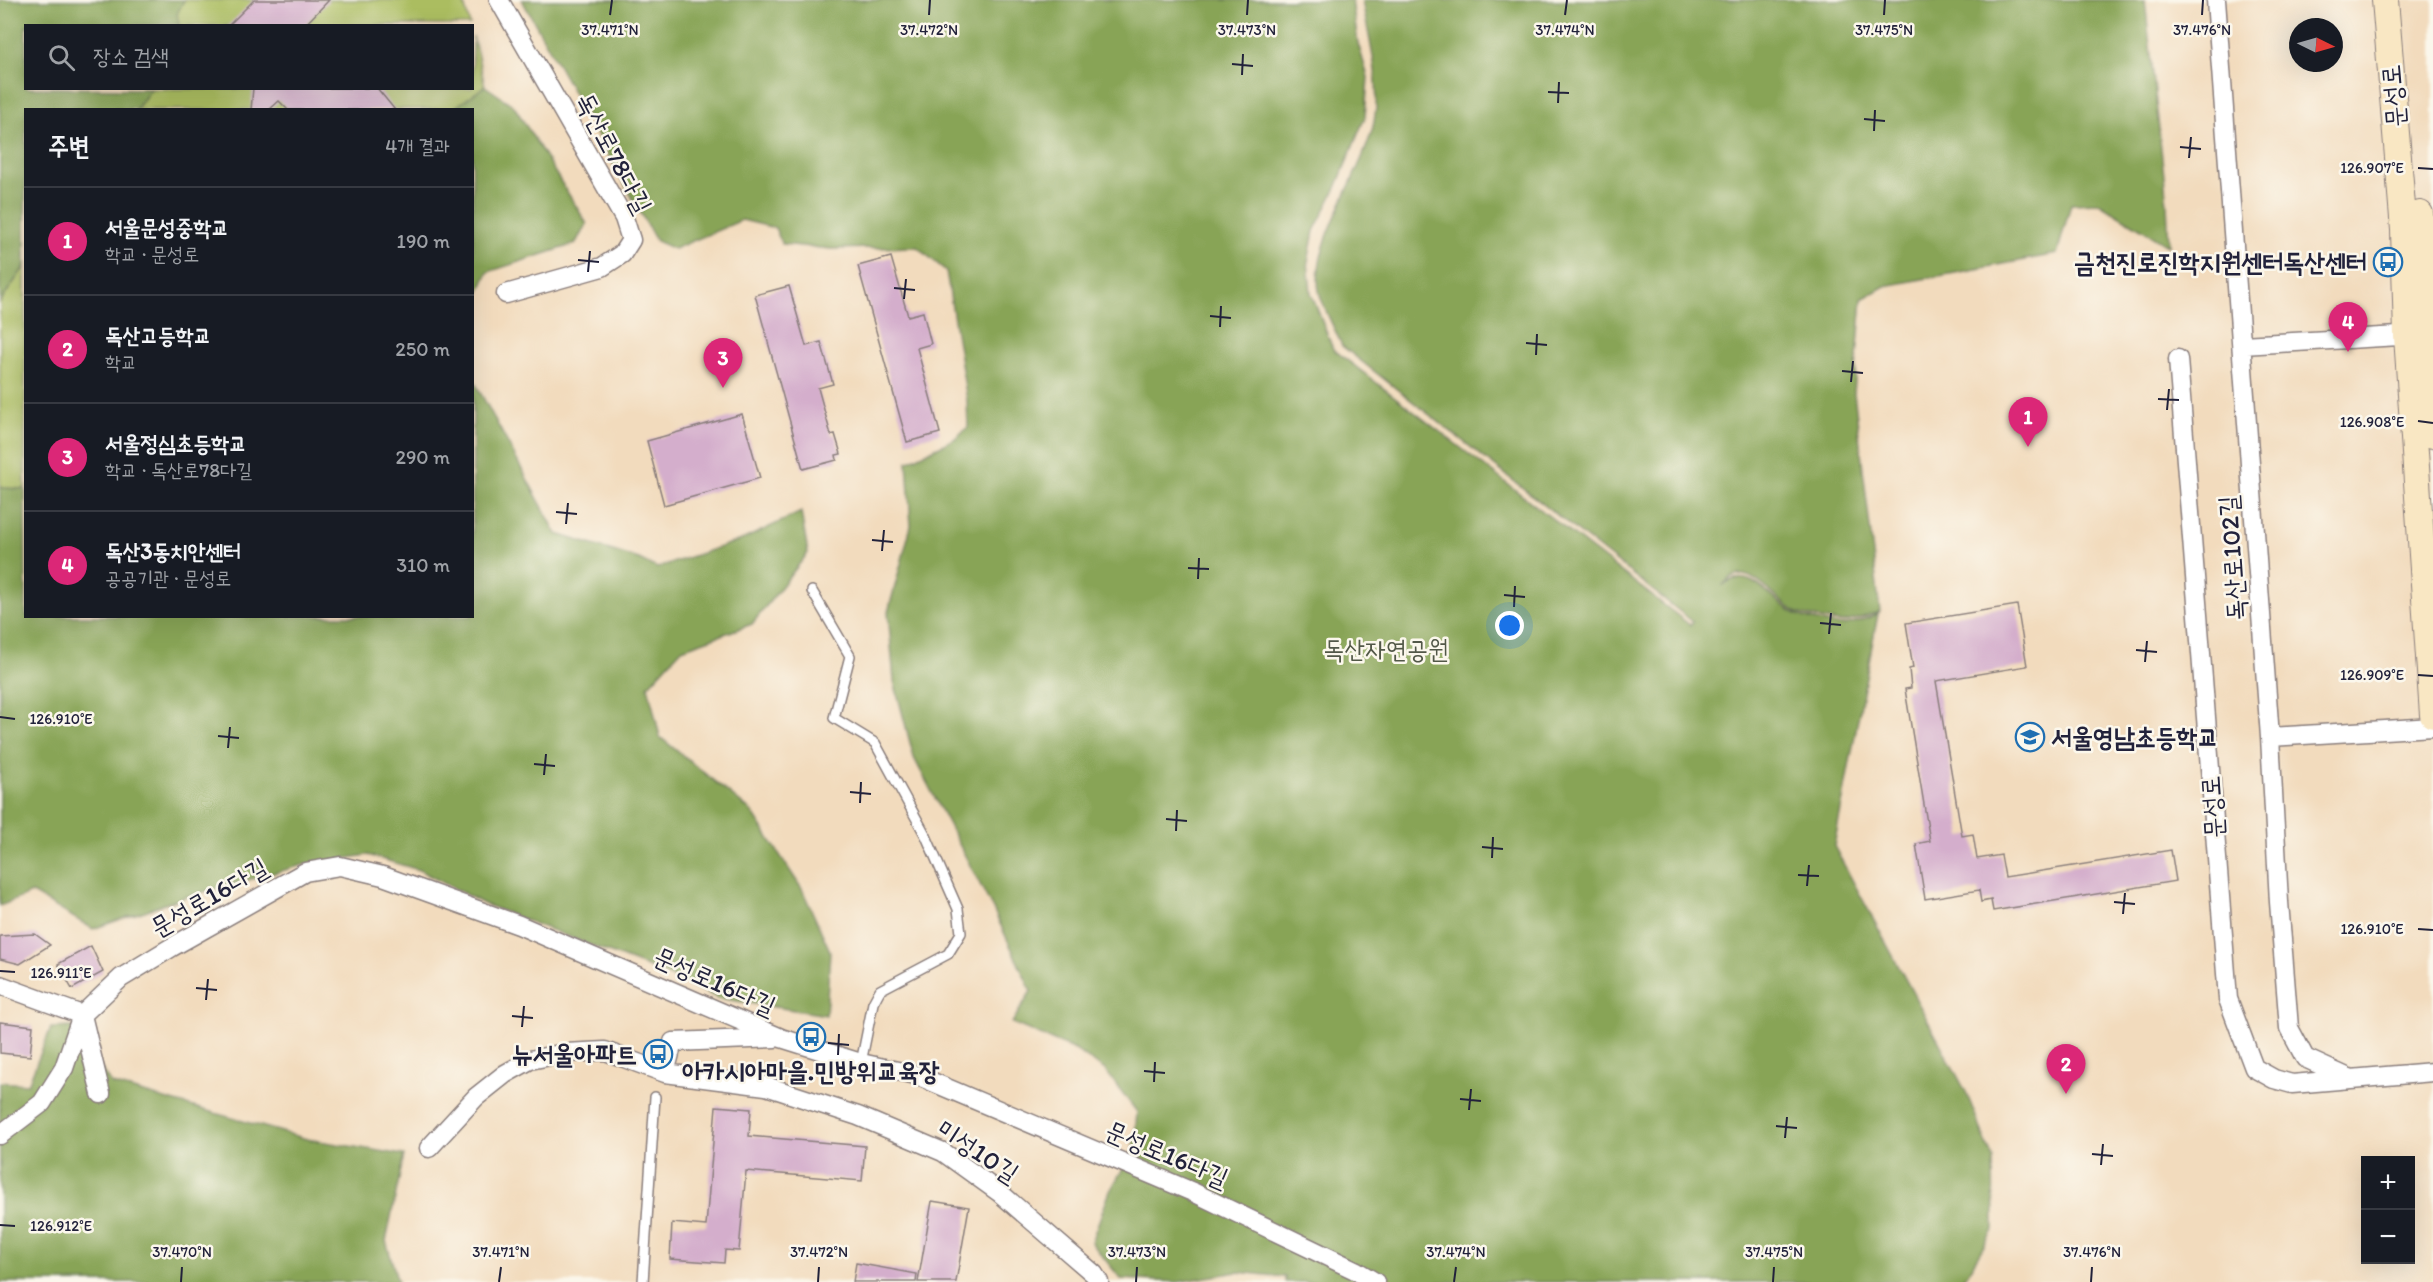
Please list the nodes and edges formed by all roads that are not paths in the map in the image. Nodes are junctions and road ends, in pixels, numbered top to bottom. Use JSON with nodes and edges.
{"nodes":[{"id":1,"x":499,"y":0,"type":"edge"},
{"id":2,"x":2216,"y":0,"type":"edge"},
{"id":3,"x":2385,"y":0,"type":"edge"},
{"id":4,"x":2401,"y":0,"type":"edge"},
{"id":5,"x":2419,"y":229,"type":"edge"},
{"id":6,"x":506,"y":294,"type":"dead end"},
{"id":7,"x":2422,"y":335,"type":"edge"},
{"id":8,"x":2242,"y":345,"type":"junction"},
{"id":9,"x":2178,"y":359,"type":"dead end"},
{"id":10,"x":2433,"y":435,"type":"edge"},
{"id":11,"x":812,"y":591,"type":"dead end"},
{"id":12,"x":2433,"y":715,"type":"edge"},
{"id":13,"x":2433,"y":727,"type":"edge"},
{"id":14,"x":2270,"y":737,"type":"junction"},
{"id":15,"x":0,"y":985,"type":"edge"},
{"id":16,"x":82,"y":1015,"type":"junction"},
{"id":17,"x":781,"y":1038,"type":"junction"},
{"id":18,"x":861,"y":1063,"type":"junction"},
{"id":19,"x":665,"y":1072,"type":"junction"},
{"id":20,"x":2433,"y":1072,"type":"edge"},
{"id":21,"x":2351,"y":1078,"type":"junction"},
{"id":22,"x":101,"y":1094,"type":"dead end"},
{"id":23,"x":655,"y":1097,"type":"dead end"},
{"id":24,"x":0,"y":1135,"type":"edge"},
{"id":25,"x":429,"y":1148,"type":"dead end"},
{"id":26,"x":644,"y":1282,"type":"edge"},
{"id":27,"x":1099,"y":1282,"type":"edge"},
{"id":28,"x":1375,"y":1282,"type":"edge"}],
"edges":[{"from":1,"to":6,"type":"street","name":"독산로78다길"},
{"from":2,"to":8,"type":"street","name":"독산로102길"},
{"from":3,"to":5,"type":"main road","name":"문성로"},
{"from":4,"to":5,"type":"main road","name":"문성로"},
{"from":5,"to":7,"type":"main road","name":"문성로"},
{"from":7,"to":8,"type":"street"},
{"from":7,"to":10,"type":"main road","name":"문성로"},
{"from":7,"to":12,"type":"main road","name":"문성로"},
{"from":8,"to":14,"type":"street","name":"독산로102길"},
{"from":9,"to":21,"type":"street","name":"문성로"},
{"from":11,"to":18,"type":"lane"},
{"from":13,"to":14,"type":"street"},
{"from":14,"to":21,"type":"street","name":"독산로102길"},
{"from":15,"to":16,"type":"street"},
{"from":16,"to":17,"type":"street","name":"문성로16다길"},
{"from":16,"to":22,"type":"street"},
{"from":16,"to":24,"type":"street","name":"문성로16다길"},
{"from":17,"to":18,"type":"street","name":"문성로16다길"},
{"from":17,"to":19,"type":"street"},
{"from":18,"to":28,"type":"street","name":"문성로16다길"},
{"from":19,"to":25,"type":"street","name":"미성10길"},
{"from":19,"to":27,"type":"street","name":"미성10길"},
{"from":20,"to":21,"type":"street","name":"문성로"},
{"from":23,"to":26,"type":"lane"}]}
